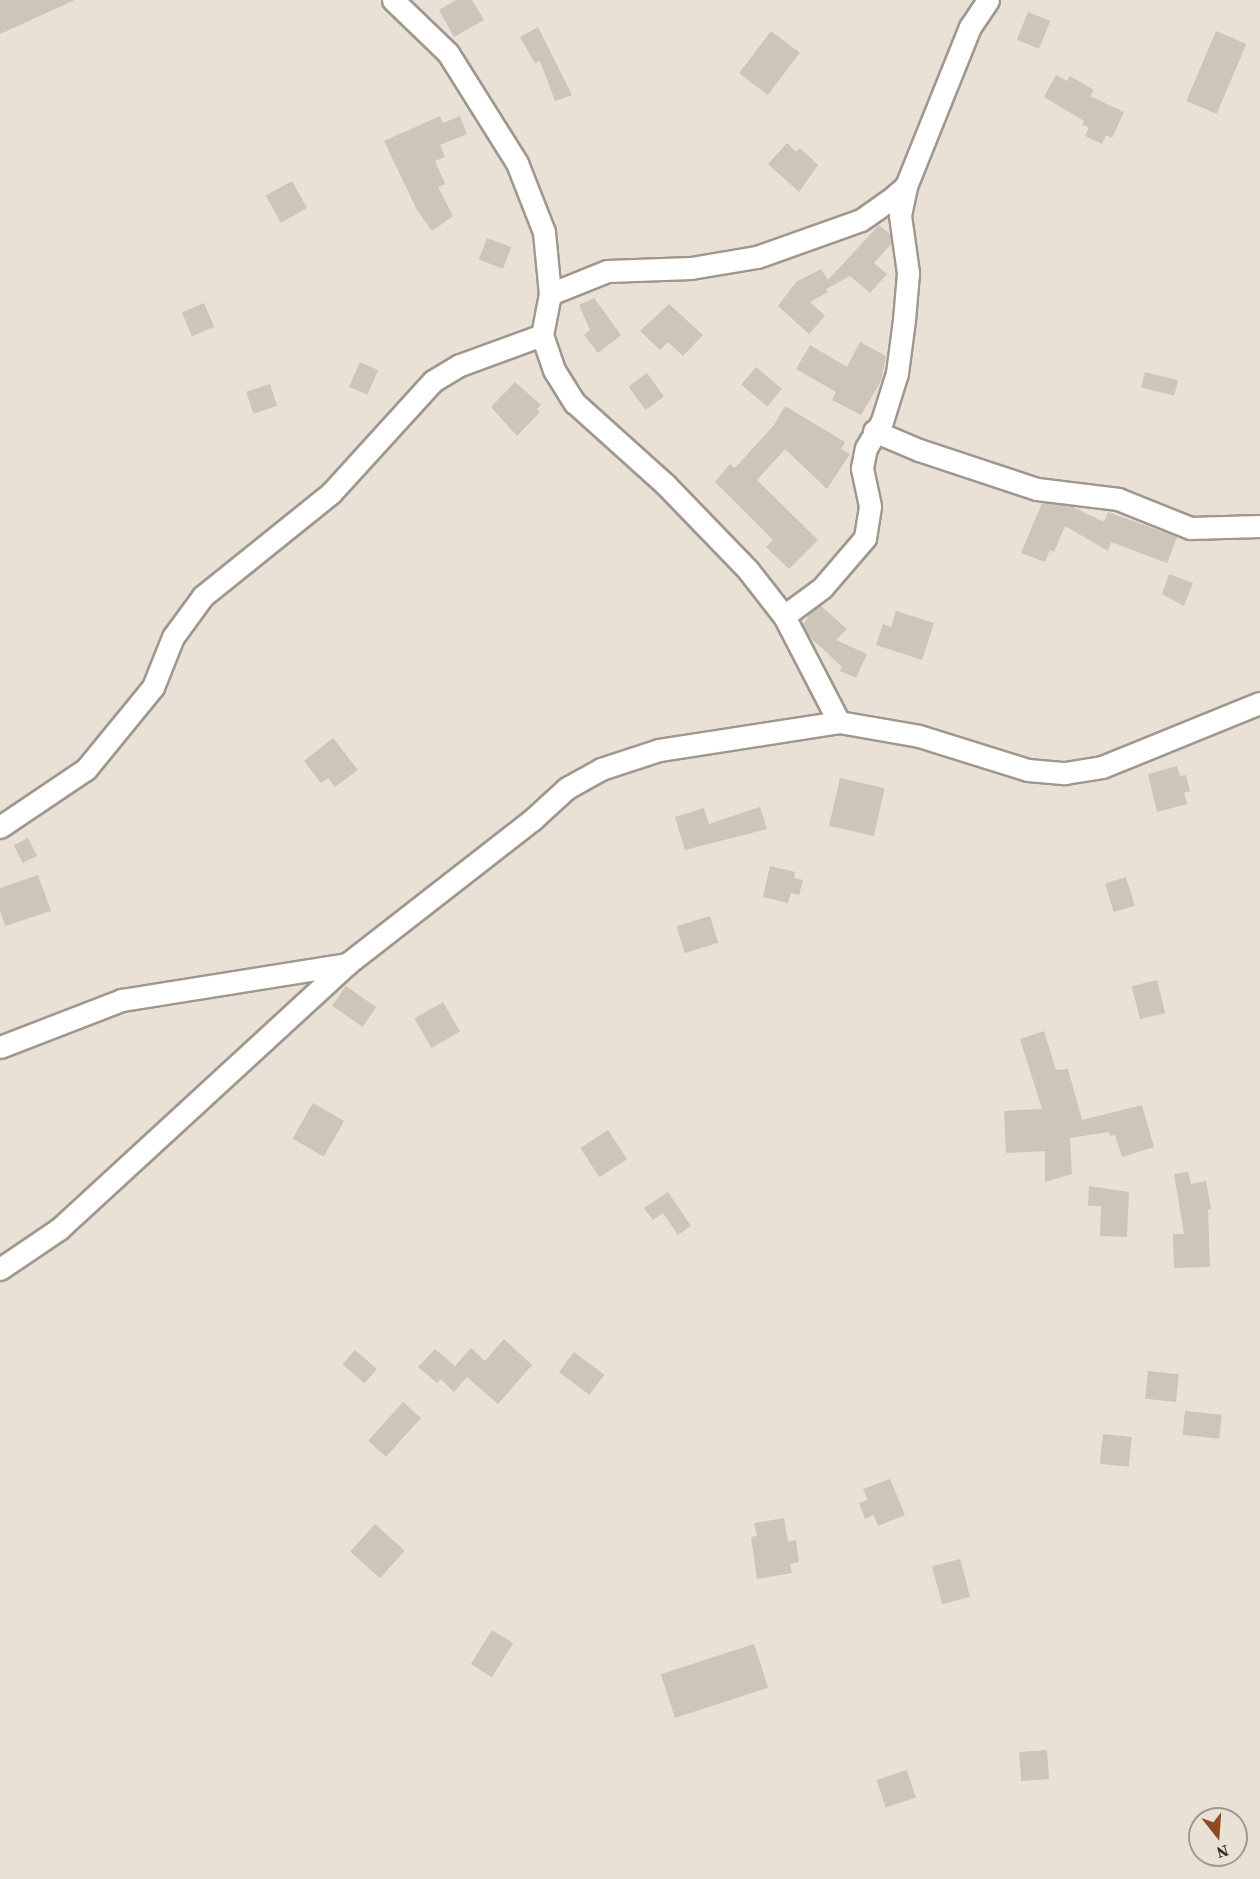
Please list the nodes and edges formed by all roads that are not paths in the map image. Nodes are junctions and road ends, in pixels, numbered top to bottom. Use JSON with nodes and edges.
{"nodes":[{"id":1,"x":393,"y":0,"type":"edge"},
{"id":2,"x":988,"y":0,"type":"edge"},
{"id":3,"x":906,"y":186,"type":"junction"},
{"id":4,"x":549,"y":294,"type":"junction"},
{"id":5,"x":542,"y":335,"type":"junction"},
{"id":6,"x":874,"y":431,"type":"junction"},
{"id":7,"x":1260,"y":526,"type":"edge"},
{"id":8,"x":784,"y":616,"type":"junction"},
{"id":9,"x":1260,"y":703,"type":"edge"},
{"id":10,"x":839,"y":722,"type":"junction"},
{"id":11,"x":0,"y":827,"type":"edge"},
{"id":12,"x":347,"y":964,"type":"junction"},
{"id":13,"x":0,"y":1047,"type":"edge"},
{"id":14,"x":0,"y":1269,"type":"edge"}],
"edges":[{"from":1,"to":4,"type":"street"},
{"from":2,"to":3,"type":"street"},
{"from":3,"to":4,"type":"street"},
{"from":3,"to":6,"type":"street"},
{"from":4,"to":5,"type":"street"},
{"from":5,"to":8,"type":"street"},
{"from":5,"to":11,"type":"street"},
{"from":6,"to":7,"type":"street"},
{"from":6,"to":8,"type":"street"},
{"from":8,"to":10,"type":"street"},
{"from":9,"to":10,"type":"street"},
{"from":10,"to":12,"type":"street"},
{"from":12,"to":13,"type":"street"},
{"from":12,"to":14,"type":"street"}]}
